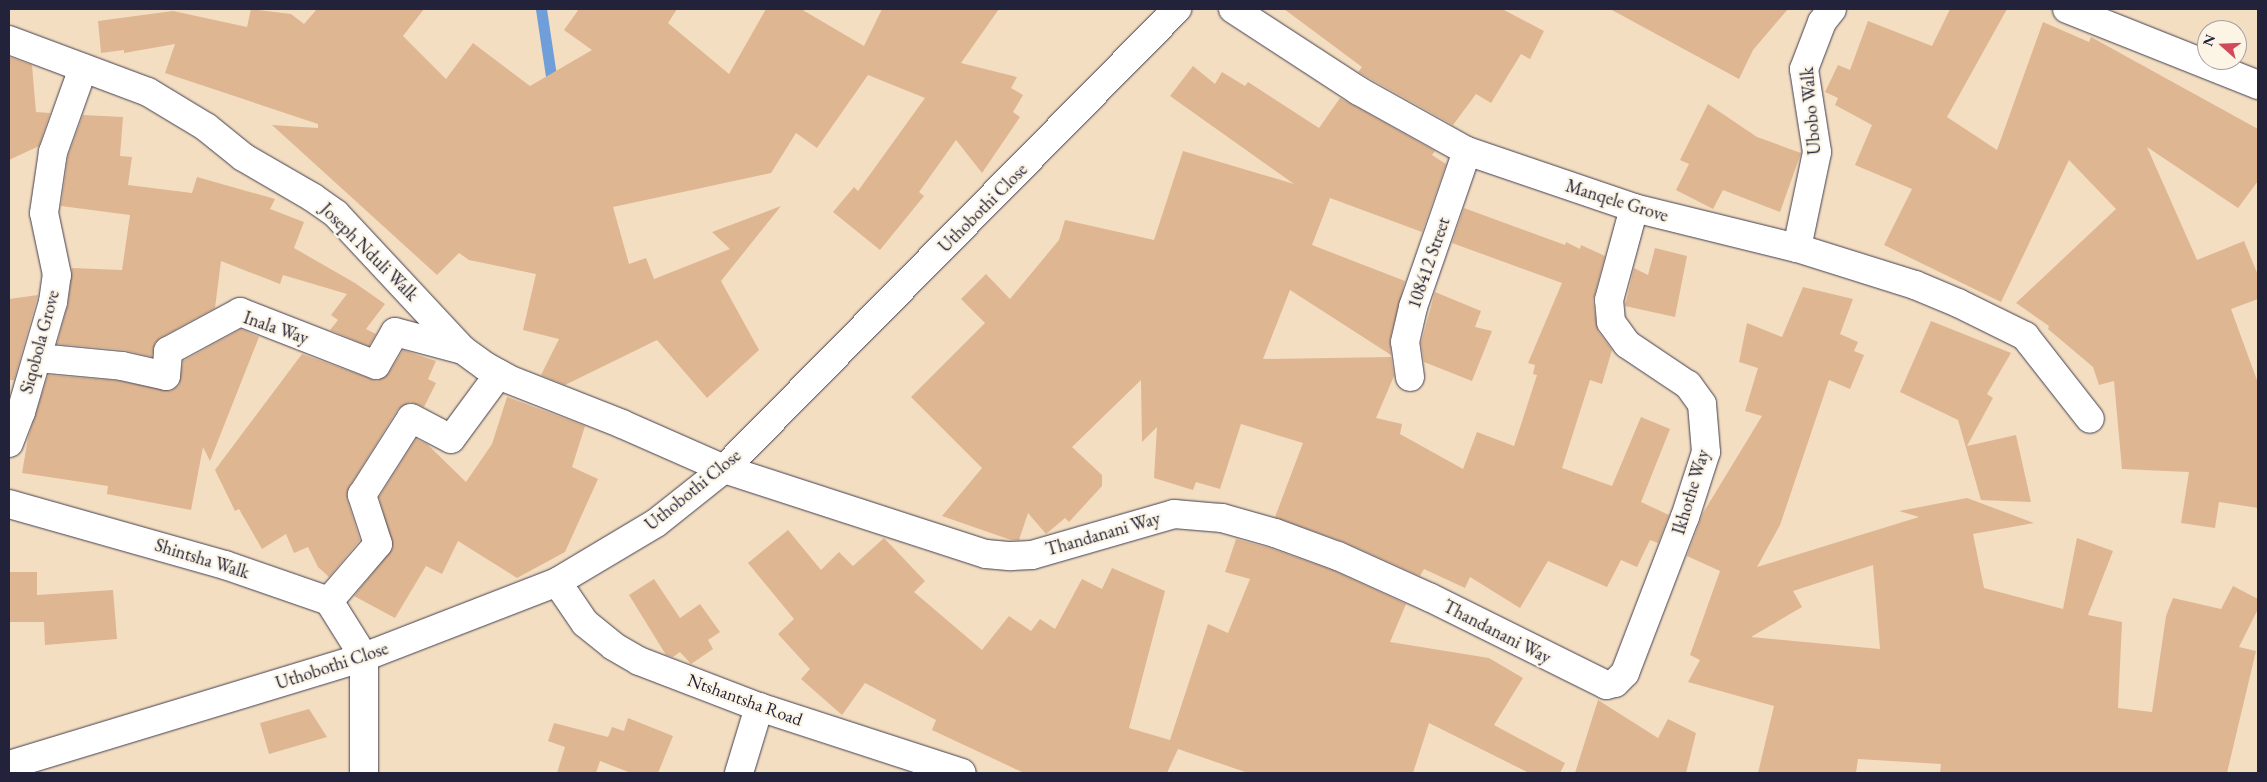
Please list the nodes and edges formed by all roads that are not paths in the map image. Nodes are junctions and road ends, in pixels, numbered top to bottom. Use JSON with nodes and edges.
{"nodes":[{"id":1,"x":1177,"y":9,"type":"edge"},
{"id":2,"x":1233,"y":9,"type":"edge"},
{"id":3,"x":1832,"y":9,"type":"edge"},
{"id":4,"x":2067,"y":9,"type":"edge"},
{"id":5,"x":2107,"y":16,"type":"edge"},
{"id":6,"x":9,"y":40,"type":"edge"},
{"id":7,"x":83,"y":68,"type":"junction"},
{"id":8,"x":2258,"y":85,"type":"edge"},
{"id":9,"x":1467,"y":151,"type":"junction"},
{"id":10,"x":1634,"y":208,"type":"junction"},
{"id":11,"x":1797,"y":248,"type":"junction"},
{"id":12,"x":463,"y":350,"type":"junction"},
{"id":13,"x":38,"y":358,"type":"junction"},
{"id":14,"x":499,"y":374,"type":"junction"},
{"id":15,"x":1410,"y":377,"type":"dead end"},
{"id":16,"x":2090,"y":419,"type":"dead end"},
{"id":17,"x":9,"y":442,"type":"edge"},
{"id":18,"x":724,"y":469,"type":"junction"},
{"id":19,"x":9,"y":504,"type":"edge"},
{"id":20,"x":557,"y":582,"type":"junction"},
{"id":21,"x":329,"y":600,"type":"junction"},
{"id":22,"x":364,"y":657,"type":"junction"},
{"id":23,"x":1628,"y":662,"type":"joint"},
{"id":24,"x":759,"y":707,"type":"junction"},
{"id":25,"x":9,"y":765,"type":"edge"},
{"id":26,"x":9,"y":770,"type":"edge"},
{"id":27,"x":19,"y":773,"type":"edge"},
{"id":28,"x":364,"y":773,"type":"edge"},
{"id":29,"x":739,"y":773,"type":"edge"},
{"id":30,"x":962,"y":773,"type":"edge"}],
"edges":[{"from":1,"to":18,"type":"street","name":"Uthobothi Close"},
{"from":2,"to":9,"type":"street","name":"Manqele Grove"},
{"from":3,"to":11,"type":"street","name":"Ubobo Walk"},
{"from":4,"to":5,"type":"street"},
{"from":5,"to":8,"type":"street"},
{"from":6,"to":7,"type":"street","name":"Joseph Nduli Walk"},
{"from":7,"to":12,"type":"street","name":"Joseph Nduli Walk"},
{"from":7,"to":13,"type":"street","name":"Siqobola Grove"},
{"from":9,"to":10,"type":"street","name":"Manqele Grove"},
{"from":9,"to":15,"type":"street","name":"108412 Street"},
{"from":10,"to":11,"type":"street","name":"Manqele Grove"},
{"from":10,"to":23,"type":"street","name":"Ikhothe Way"},
{"from":11,"to":16,"type":"street","name":"Manqele Grove"},
{"from":12,"to":13,"type":"street","name":"Inala Way"},
{"from":12,"to":14,"type":"street","name":"Joseph Nduli Walk"},
{"from":13,"to":17,"type":"street","name":"Siqobola Grove"},
{"from":14,"to":18,"type":"street","name":"Joseph Nduli Walk"},
{"from":14,"to":21,"type":"street"},
{"from":18,"to":20,"type":"street","name":"Uthobothi Close"},
{"from":18,"to":23,"type":"street","name":"Thandanani Way"},
{"from":19,"to":21,"type":"street","name":"Shintsha Walk"},
{"from":20,"to":22,"type":"street","name":"Uthobothi Close"},
{"from":20,"to":24,"type":"street","name":"Ntshantsha Road"},
{"from":21,"to":22,"type":"street"},
{"from":22,"to":25,"type":"street","name":"Uthobothi Close"},
{"from":22,"to":28,"type":"street"},
{"from":24,"to":29,"type":"street"},
{"from":24,"to":30,"type":"street","name":"Ntshantsha Road"},
{"from":26,"to":27,"type":"street"}]}
